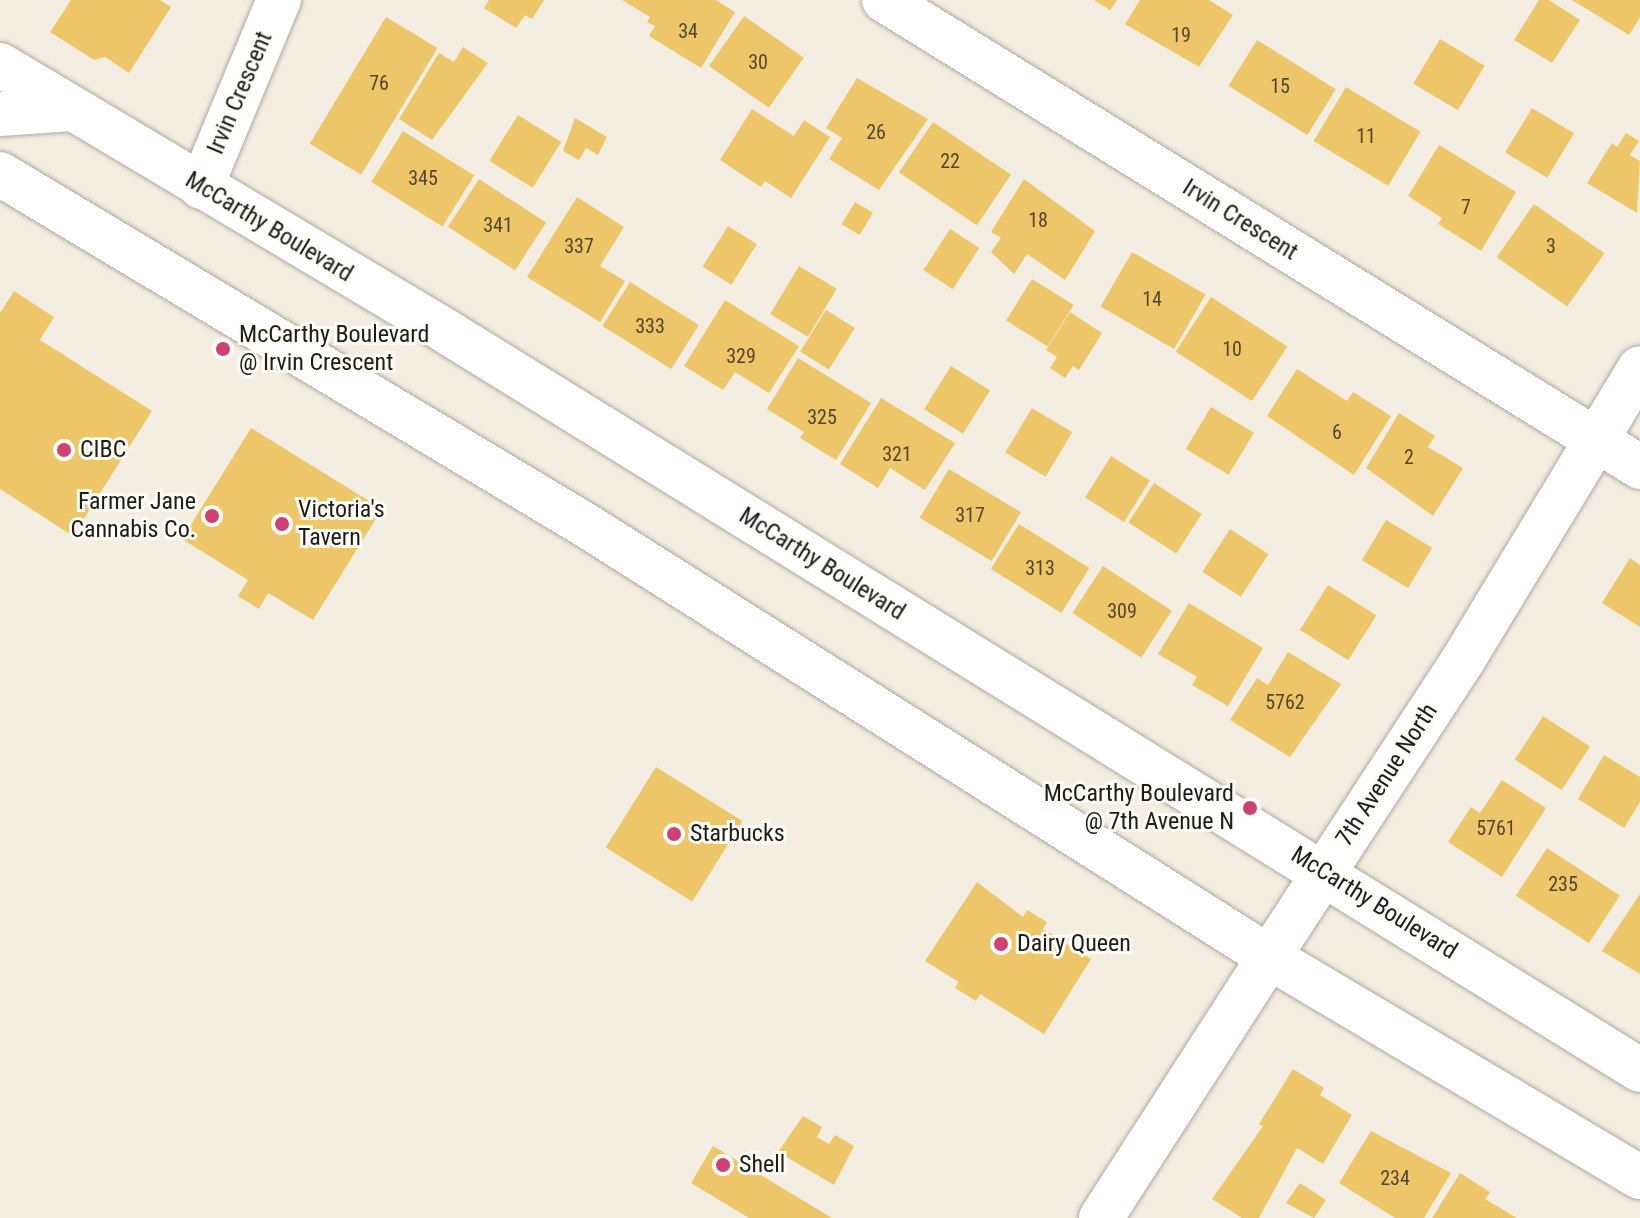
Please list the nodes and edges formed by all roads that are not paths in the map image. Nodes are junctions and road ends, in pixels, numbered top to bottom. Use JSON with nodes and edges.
{"nodes":[{"id":1,"x":279,"y":0,"type":"edge"},
{"id":2,"x":884,"y":0,"type":"edge"},
{"id":3,"x":0,"y":65,"type":"edge"},
{"id":4,"x":72,"y":109,"type":"junction"},
{"id":5,"x":0,"y":114,"type":"edge"},
{"id":6,"x":0,"y":174,"type":"edge"},
{"id":7,"x":201,"y":187,"type":"junction"},
{"id":8,"x":1640,"y":368,"type":"edge"},
{"id":9,"x":1595,"y":441,"type":"junction"},
{"id":10,"x":1640,"y":467,"type":"edge"},
{"id":11,"x":1325,"y":871,"type":"junction"},
{"id":12,"x":1269,"y":957,"type":"junction"},
{"id":13,"x":1640,"y":1070,"type":"edge"},
{"id":14,"x":1640,"y":1177,"type":"edge"},
{"id":15,"x":1101,"y":1218,"type":"edge"}],
"edges":[{"from":1,"to":7,"type":"main road","name":"Irvin Crescent"},
{"from":2,"to":9,"type":"main road","name":"Irvin Crescent"},
{"from":3,"to":4,"type":"main road","name":"McCarthy Boulevard"},
{"from":4,"to":5,"type":"main road"},
{"from":4,"to":7,"type":"main road","name":"McCarthy Boulevard"},
{"from":6,"to":12,"type":"main road"},
{"from":7,"to":11,"type":"main road","name":"McCarthy Boulevard"},
{"from":8,"to":9,"type":"main road","name":"7th Avenue North"},
{"from":9,"to":10,"type":"main road","name":"Irvin Crescent"},
{"from":9,"to":11,"type":"main road","name":"7th Avenue North"},
{"from":11,"to":12,"type":"main road","name":"7th Avenue North"},
{"from":11,"to":13,"type":"main road","name":"McCarthy Boulevard"},
{"from":12,"to":14,"type":"main road"},
{"from":12,"to":15,"type":"main road","name":"7th Avenue North"}]}
